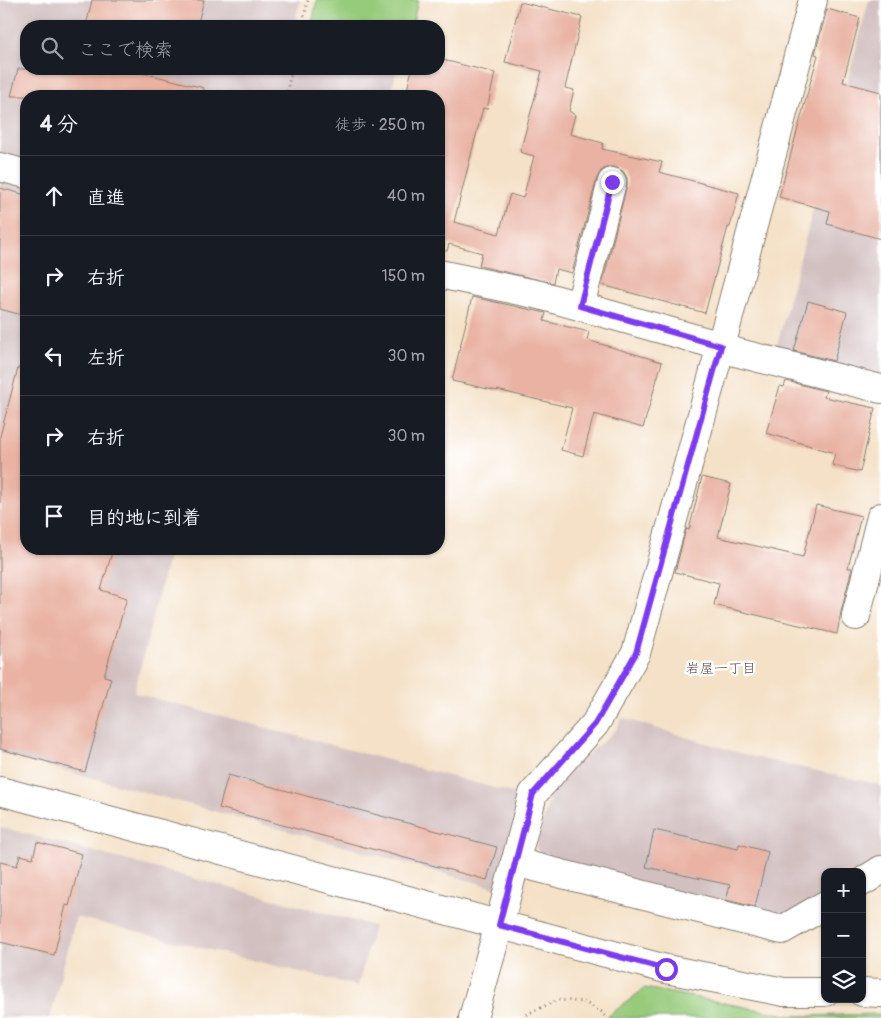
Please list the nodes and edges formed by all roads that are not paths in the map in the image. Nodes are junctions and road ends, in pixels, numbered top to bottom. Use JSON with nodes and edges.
{"nodes":[{"id":1,"x":813,"y":0,"type":"edge"},
{"id":2,"x":0,"y":167,"type":"edge"},
{"id":3,"x":20,"y":172,"type":"edge"},
{"id":4,"x":612,"y":182,"type":"dead end"},
{"id":5,"x":445,"y":275,"type":"edge"},
{"id":6,"x":580,"y":306,"type":"junction"},
{"id":7,"x":721,"y":346,"type":"junction"},
{"id":8,"x":881,"y":390,"type":"edge"},
{"id":9,"x":881,"y":517,"type":"edge"},
{"id":10,"x":856,"y":616,"type":"dead end"},
{"id":11,"x":0,"y":791,"type":"edge"},
{"id":12,"x":515,"y":862,"type":"junction"},
{"id":13,"x":881,"y":870,"type":"edge"},
{"id":14,"x":866,"y":879,"type":"edge"},
{"id":15,"x":821,"y":906,"type":"edge"},
{"id":16,"x":499,"y":925,"type":"junction"},
{"id":17,"x":821,"y":992,"type":"edge"},
{"id":18,"x":866,"y":992,"type":"edge"},
{"id":19,"x":881,"y":992,"type":"edge"},
{"id":20,"x":473,"y":1018,"type":"edge"}],
"edges":[{"from":1,"to":7,"type":"street"},
{"from":2,"to":3,"type":"street"},
{"from":4,"to":6,"type":"street"},
{"from":5,"to":6,"type":"street"},
{"from":6,"to":7,"type":"street"},
{"from":7,"to":8,"type":"street"},
{"from":7,"to":12,"type":"street"},
{"from":9,"to":10,"type":"street"},
{"from":11,"to":16,"type":"street"},
{"from":12,"to":15,"type":"street"},
{"from":12,"to":16,"type":"street"},
{"from":13,"to":14,"type":"street"},
{"from":16,"to":17,"type":"street"},
{"from":16,"to":20,"type":"street"},
{"from":18,"to":19,"type":"street"}]}
